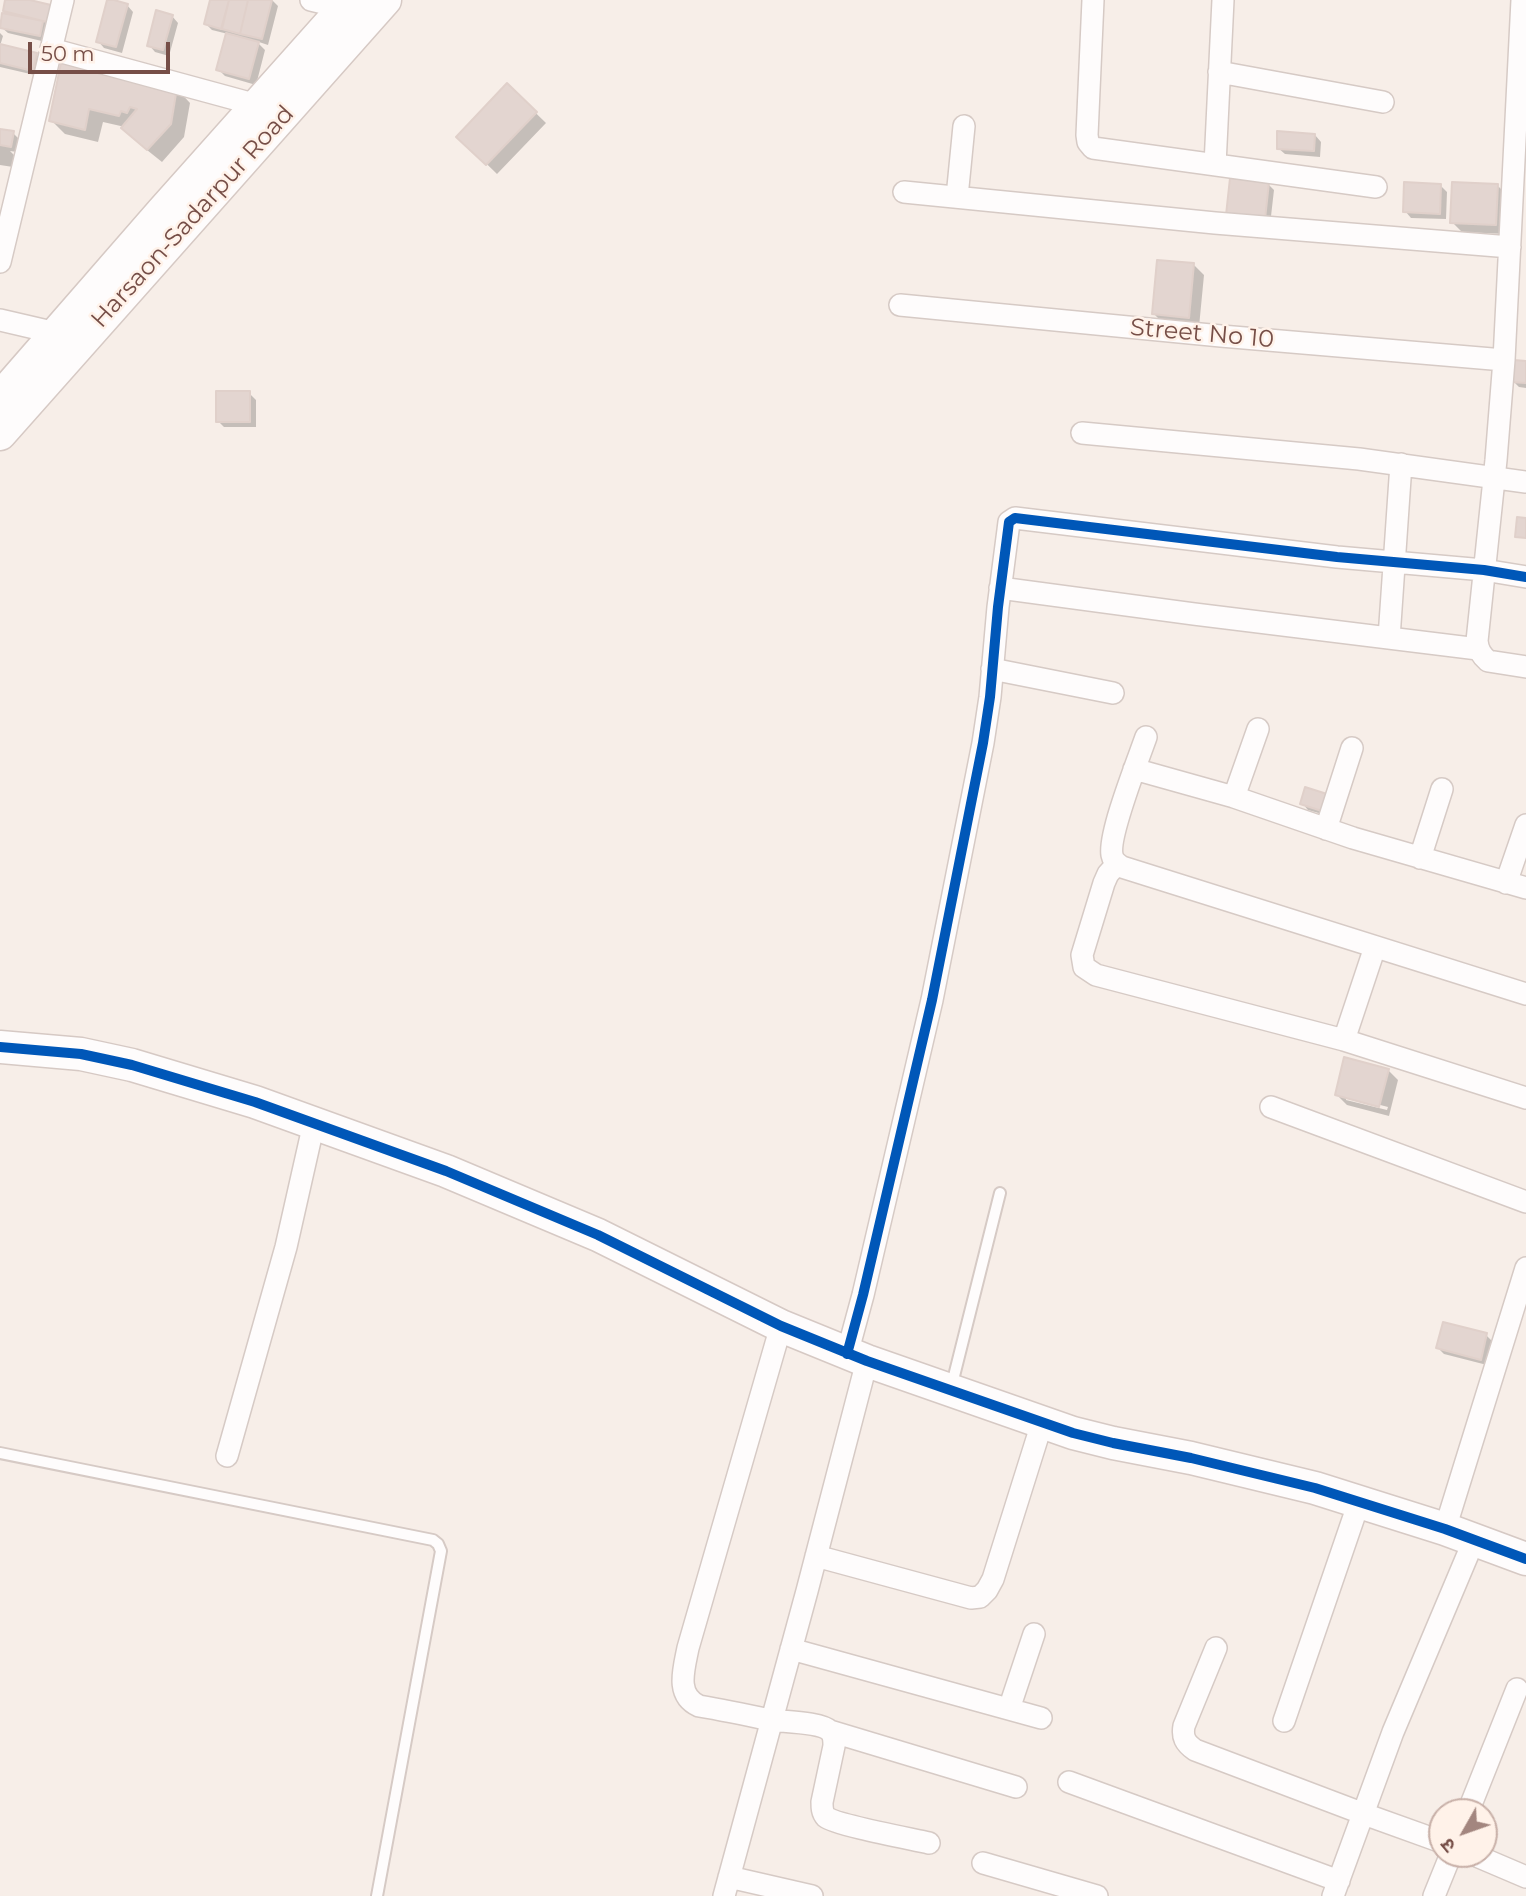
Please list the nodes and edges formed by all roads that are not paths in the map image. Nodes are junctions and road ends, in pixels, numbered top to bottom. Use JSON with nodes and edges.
{"nodes":[{"id":1,"x":63,"y":0,"type":"edge"},
{"id":2,"x":311,"y":0,"type":"edge"},
{"id":3,"x":385,"y":0,"type":"edge"},
{"id":4,"x":1093,"y":0,"type":"edge"},
{"id":5,"x":1223,"y":0,"type":"edge"},
{"id":6,"x":1522,"y":0,"type":"edge"},
{"id":7,"x":347,"y":4,"type":"edge"},
{"id":8,"x":51,"y":49,"type":"junction"},
{"id":9,"x":1219,"y":72,"type":"junction"},
{"id":10,"x":1383,"y":102,"type":"dead end"},
{"id":11,"x":257,"y":105,"type":"junction"},
{"id":12,"x":964,"y":126,"type":"dead end"},
{"id":13,"x":1215,"y":165,"type":"junction"},
{"id":14,"x":1376,"y":187,"type":"dead end"},
{"id":15,"x":904,"y":192,"type":"dead end"},
{"id":16,"x":1519,"y":196,"type":"edge"},
{"id":17,"x":957,"y":197,"type":"junction"},
{"id":18,"x":1510,"y":247,"type":"junction"},
{"id":19,"x":0,"y":262,"type":"edge"},
{"id":20,"x":900,"y":305,"type":"dead end"},
{"id":21,"x":0,"y":320,"type":"edge"},
{"id":22,"x":56,"y":333,"type":"junction"},
{"id":23,"x":1504,"y":360,"type":"junction"},
{"id":24,"x":0,"y":398,"type":"edge"},
{"id":25,"x":1082,"y":433,"type":"dead end"},
{"id":26,"x":0,"y":434,"type":"edge"},
{"id":27,"x":1401,"y":464,"type":"junction"},
{"id":28,"x":1494,"y":477,"type":"junction"},
{"id":29,"x":1526,"y":482,"type":"edge"},
{"id":30,"x":1395,"y":562,"type":"junction"},
{"id":31,"x":1484,"y":570,"type":"junction"},
{"id":32,"x":1526,"y":577,"type":"edge"},
{"id":33,"x":1000,"y":588,"type":"junction"},
{"id":34,"x":1389,"y":638,"type":"junction"},
{"id":35,"x":1478,"y":649,"type":"junction"},
{"id":36,"x":1526,"y":667,"type":"edge"},
{"id":37,"x":992,"y":669,"type":"junction"},
{"id":38,"x":1113,"y":693,"type":"dead end"},
{"id":39,"x":1258,"y":729,"type":"dead end"},
{"id":40,"x":1146,"y":737,"type":"dead end"},
{"id":41,"x":1352,"y":748,"type":"dead end"},
{"id":42,"x":1134,"y":769,"type":"junction"},
{"id":43,"x":1442,"y":789,"type":"dead end"},
{"id":44,"x":1234,"y":797,"type":"junction"},
{"id":45,"x":1526,"y":825,"type":"edge"},
{"id":46,"x":1326,"y":829,"type":"junction"},
{"id":47,"x":1420,"y":858,"type":"junction"},
{"id":48,"x":1117,"y":864,"type":"junction"},
{"id":49,"x":1516,"y":886,"type":"edge"},
{"id":50,"x":1374,"y":947,"type":"junction"},
{"id":51,"x":1526,"y":994,"type":"edge"},
{"id":52,"x":1344,"y":1040,"type":"junction"},
{"id":53,"x":0,"y":1047,"type":"edge"},
{"id":54,"x":1526,"y":1098,"type":"edge"},
{"id":55,"x":1271,"y":1107,"type":"dead end"},
{"id":56,"x":314,"y":1123,"type":"junction"},
{"id":57,"x":1000,"y":1193,"type":"dead end"},
{"id":58,"x":1526,"y":1202,"type":"edge"},
{"id":59,"x":1526,"y":1268,"type":"edge"},
{"id":60,"x":781,"y":1326,"type":"junction"},
{"id":61,"x":857,"y":1357,"type":"junction"},
{"id":62,"x":950,"y":1391,"type":"junction"},
{"id":63,"x":1042,"y":1423,"type":"junction"},
{"id":64,"x":0,"y":1453,"type":"edge"},
{"id":65,"x":227,"y":1457,"type":"dead end"},
{"id":66,"x":1359,"y":1502,"type":"junction"},
{"id":67,"x":1445,"y":1529,"type":"junction"},
{"id":68,"x":1474,"y":1540,"type":"junction"},
{"id":69,"x":816,"y":1556,"type":"junction"},
{"id":70,"x":1526,"y":1559,"type":"edge"},
{"id":71,"x":1034,"y":1634,"type":"dead end"},
{"id":72,"x":1216,"y":1648,"type":"dead end"},
{"id":73,"x":791,"y":1649,"type":"junction"},
{"id":74,"x":1517,"y":1689,"type":"dead end"},
{"id":75,"x":1009,"y":1709,"type":"junction"},
{"id":76,"x":1041,"y":1717,"type":"dead end"},
{"id":77,"x":772,"y":1720,"type":"junction"},
{"id":78,"x":1284,"y":1721,"type":"dead end"},
{"id":79,"x":830,"y":1731,"type":"junction"},
{"id":80,"x":1069,"y":1782,"type":"dead end"},
{"id":81,"x":1016,"y":1787,"type":"dead end"},
{"id":82,"x":1474,"y":1798,"type":"edge"},
{"id":83,"x":1364,"y":1814,"type":"junction"},
{"id":84,"x":1428,"y":1837,"type":"edge"},
{"id":85,"x":929,"y":1843,"type":"dead end"},
{"id":86,"x":982,"y":1863,"type":"dead end"},
{"id":87,"x":1498,"y":1865,"type":"edge"},
{"id":88,"x":1445,"y":1868,"type":"edge"},
{"id":89,"x":1526,"y":1877,"type":"edge"},
{"id":90,"x":727,"y":1886,"type":"edge"},
{"id":91,"x":1336,"y":1889,"type":"edge"},
{"id":92,"x":377,"y":1896,"type":"edge"},
{"id":93,"x":812,"y":1896,"type":"edge"},
{"id":94,"x":1097,"y":1896,"type":"edge"},
{"id":95,"x":1434,"y":1896,"type":"edge"}],
"edges":[{"from":1,"to":8,"type":"street"},
{"from":2,"to":7,"type":"street"},
{"from":3,"to":26,"type":"street","name":"Harsaon-Sadarpur Road"},
{"from":4,"to":13,"type":"street"},
{"from":5,"to":9,"type":"street"},
{"from":6,"to":16,"type":"street"},
{"from":7,"to":11,"type":"street","name":"Harsaon-Sadarpur Road"},
{"from":8,"to":11,"type":"street"},
{"from":8,"to":19,"type":"street"},
{"from":9,"to":10,"type":"street"},
{"from":9,"to":13,"type":"street"},
{"from":11,"to":22,"type":"street","name":"Harsaon-Sadarpur Road"},
{"from":12,"to":17,"type":"street"},
{"from":13,"to":14,"type":"street"},
{"from":15,"to":17,"type":"street"},
{"from":16,"to":18,"type":"street"},
{"from":17,"to":18,"type":"street"},
{"from":18,"to":23,"type":"street"},
{"from":20,"to":23,"type":"street","name":"Street No 10"},
{"from":21,"to":22,"type":"street"},
{"from":22,"to":24,"type":"street","name":"Harsaon-Sadarpur Road"},
{"from":23,"to":28,"type":"street"},
{"from":25,"to":27,"type":"street"},
{"from":27,"to":28,"type":"street"},
{"from":27,"to":30,"type":"street"},
{"from":28,"to":29,"type":"street"},
{"from":28,"to":31,"type":"street"},
{"from":30,"to":31,"type":"street"},
{"from":30,"to":33,"type":"street"},
{"from":30,"to":34,"type":"street"},
{"from":31,"to":32,"type":"street"},
{"from":31,"to":35,"type":"street"},
{"from":33,"to":34,"type":"street"},
{"from":33,"to":37,"type":"street"},
{"from":34,"to":35,"type":"street"},
{"from":35,"to":36,"type":"street"},
{"from":37,"to":38,"type":"street"},
{"from":37,"to":61,"type":"street"},
{"from":39,"to":44,"type":"street"},
{"from":40,"to":42,"type":"street"},
{"from":41,"to":46,"type":"street"},
{"from":42,"to":44,"type":"street"},
{"from":42,"to":48,"type":"street"},
{"from":43,"to":47,"type":"street"},
{"from":44,"to":46,"type":"street"},
{"from":45,"to":49,"type":"street"},
{"from":46,"to":47,"type":"street"},
{"from":47,"to":49,"type":"street"},
{"from":48,"to":50,"type":"street"},
{"from":48,"to":52,"type":"street"},
{"from":50,"to":51,"type":"street"},
{"from":50,"to":52,"type":"street"},
{"from":52,"to":54,"type":"street"},
{"from":53,"to":56,"type":"street"},
{"from":55,"to":58,"type":"street"},
{"from":56,"to":60,"type":"street"},
{"from":56,"to":65,"type":"street"},
{"from":57,"to":62,"type":"lane"},
{"from":59,"to":67,"type":"street"},
{"from":60,"to":61,"type":"street"},
{"from":60,"to":77,"type":"street"},
{"from":61,"to":62,"type":"street"},
{"from":61,"to":69,"type":"street"},
{"from":62,"to":63,"type":"street"},
{"from":63,"to":66,"type":"street"},
{"from":63,"to":69,"type":"street"},
{"from":64,"to":92,"type":"lane"},
{"from":66,"to":67,"type":"street"},
{"from":66,"to":78,"type":"street"},
{"from":67,"to":68,"type":"street"},
{"from":68,"to":70,"type":"street"},
{"from":68,"to":83,"type":"street"},
{"from":69,"to":73,"type":"street"},
{"from":71,"to":75,"type":"street"},
{"from":72,"to":83,"type":"street"},
{"from":73,"to":75,"type":"street"},
{"from":73,"to":77,"type":"street"},
{"from":74,"to":82,"type":"street"},
{"from":75,"to":76,"type":"street"},
{"from":77,"to":79,"type":"street"},
{"from":77,"to":90,"type":"street"},
{"from":79,"to":81,"type":"street"},
{"from":79,"to":85,"type":"street"},
{"from":80,"to":91,"type":"street"},
{"from":83,"to":84,"type":"street"},
{"from":83,"to":91,"type":"street"},
{"from":86,"to":94,"type":"street"},
{"from":87,"to":89,"type":"street"},
{"from":88,"to":95,"type":"street"},
{"from":90,"to":93,"type":"street"}]}
